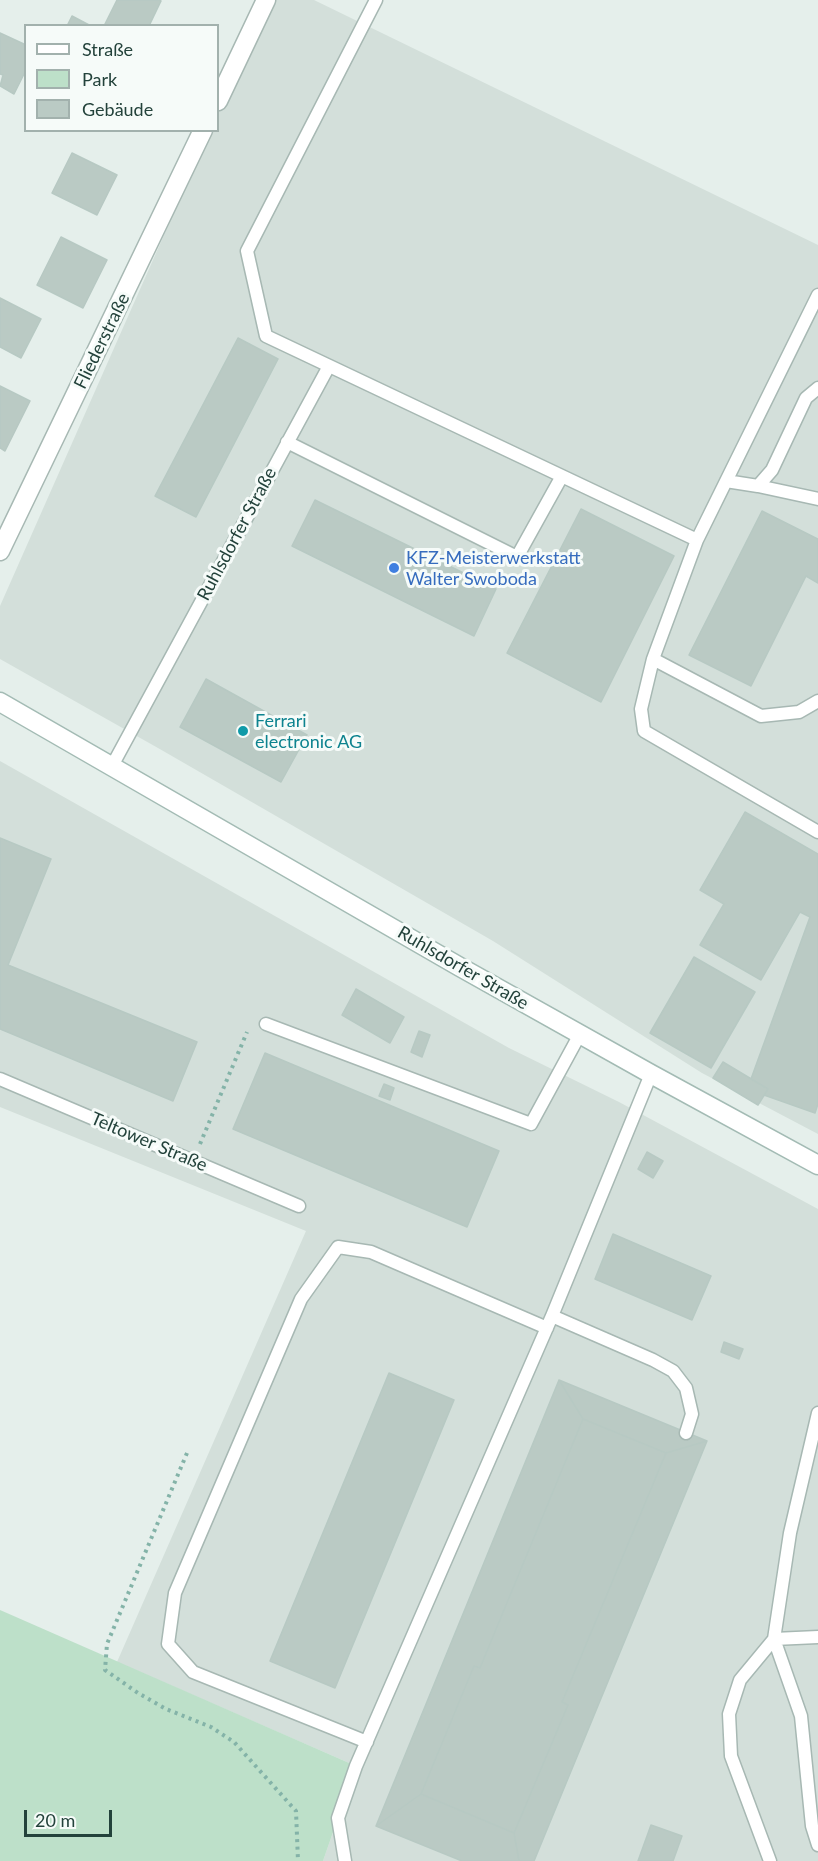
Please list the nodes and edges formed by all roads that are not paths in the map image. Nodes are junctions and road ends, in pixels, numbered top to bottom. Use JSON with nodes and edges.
{"nodes":[{"id":1,"x":266,"y":0,"type":"edge"},
{"id":2,"x":376,"y":0,"type":"edge"},
{"id":3,"x":219,"y":99,"type":"edge"},
{"id":4,"x":202,"y":132,"type":"edge"},
{"id":5,"x":818,"y":296,"type":"edge"},
{"id":6,"x":329,"y":366,"type":"junction"},
{"id":7,"x":818,"y":388,"type":"edge"},
{"id":8,"x":287,"y":442,"type":"junction"},
{"id":9,"x":562,"y":476,"type":"junction"},
{"id":10,"x":726,"y":480,"type":"junction"},
{"id":11,"x":758,"y":486,"type":"junction"},
{"id":12,"x":818,"y":499,"type":"edge"},
{"id":13,"x":697,"y":540,"type":"junction"},
{"id":14,"x":0,"y":551,"type":"edge"},
{"id":15,"x":653,"y":659,"type":"junction"},
{"id":16,"x":818,"y":701,"type":"edge"},
{"id":17,"x":0,"y":702,"type":"edge"},
{"id":18,"x":112,"y":766,"type":"junction"},
{"id":19,"x":818,"y":832,"type":"edge"},
{"id":20,"x":266,"y":1024,"type":"road end"},
{"id":21,"x":580,"y":1034,"type":"junction"},
{"id":22,"x":651,"y":1074,"type":"junction"},
{"id":23,"x":0,"y":1079,"type":"edge"},
{"id":24,"x":818,"y":1165,"type":"edge"},
{"id":25,"x":298,"y":1206,"type":"dead end"},
{"id":26,"x":550,"y":1322,"type":"junction"},
{"id":27,"x":818,"y":1413,"type":"edge"},
{"id":28,"x":686,"y":1433,"type":"dead end"},
{"id":29,"x":818,"y":1637,"type":"edge"},
{"id":30,"x":774,"y":1639,"type":"junction"},
{"id":31,"x":367,"y":1742,"type":"junction"},
{"id":32,"x":818,"y":1845,"type":"edge"},
{"id":33,"x":345,"y":1861,"type":"edge"},
{"id":34,"x":770,"y":1861,"type":"edge"}],
"edges":[{"from":1,"to":3,"type":"main road"},
{"from":2,"to":6,"type":"lane"},
{"from":4,"to":14,"type":"main road","name":"Fliederstraße"},
{"from":5,"to":10,"type":"lane"},
{"from":6,"to":8,"type":"lane","name":"Ruhlsdorfer Straße"},
{"from":6,"to":9,"type":"lane"},
{"from":7,"to":11,"type":"lane"},
{"from":8,"to":9,"type":"lane"},
{"from":8,"to":18,"type":"lane","name":"Ruhlsdorfer Straße"},
{"from":9,"to":13,"type":"lane"},
{"from":10,"to":11,"type":"lane"},
{"from":10,"to":13,"type":"lane"},
{"from":11,"to":12,"type":"lane"},
{"from":13,"to":15,"type":"lane"},
{"from":15,"to":16,"type":"lane"},
{"from":15,"to":19,"type":"lane"},
{"from":17,"to":18,"type":"main road","name":"Ruhlsdorfer Straße"},
{"from":18,"to":21,"type":"main road","name":"Ruhlsdorfer Straße"},
{"from":20,"to":21,"type":"lane"},
{"from":21,"to":22,"type":"main road","name":"Ruhlsdorfer Straße"},
{"from":22,"to":24,"type":"main road","name":"Ruhlsdorfer Straße"},
{"from":22,"to":26,"type":"lane"},
{"from":23,"to":25,"type":"lane","name":"Teltower Straße"},
{"from":26,"to":28,"type":"lane"},
{"from":26,"to":31,"type":"lane"},
{"from":26,"to":31,"type":"lane"},
{"from":27,"to":30,"type":"lane"},
{"from":29,"to":30,"type":"lane"},
{"from":30,"to":32,"type":"lane"},
{"from":30,"to":34,"type":"lane"},
{"from":31,"to":33,"type":"lane"}]}
